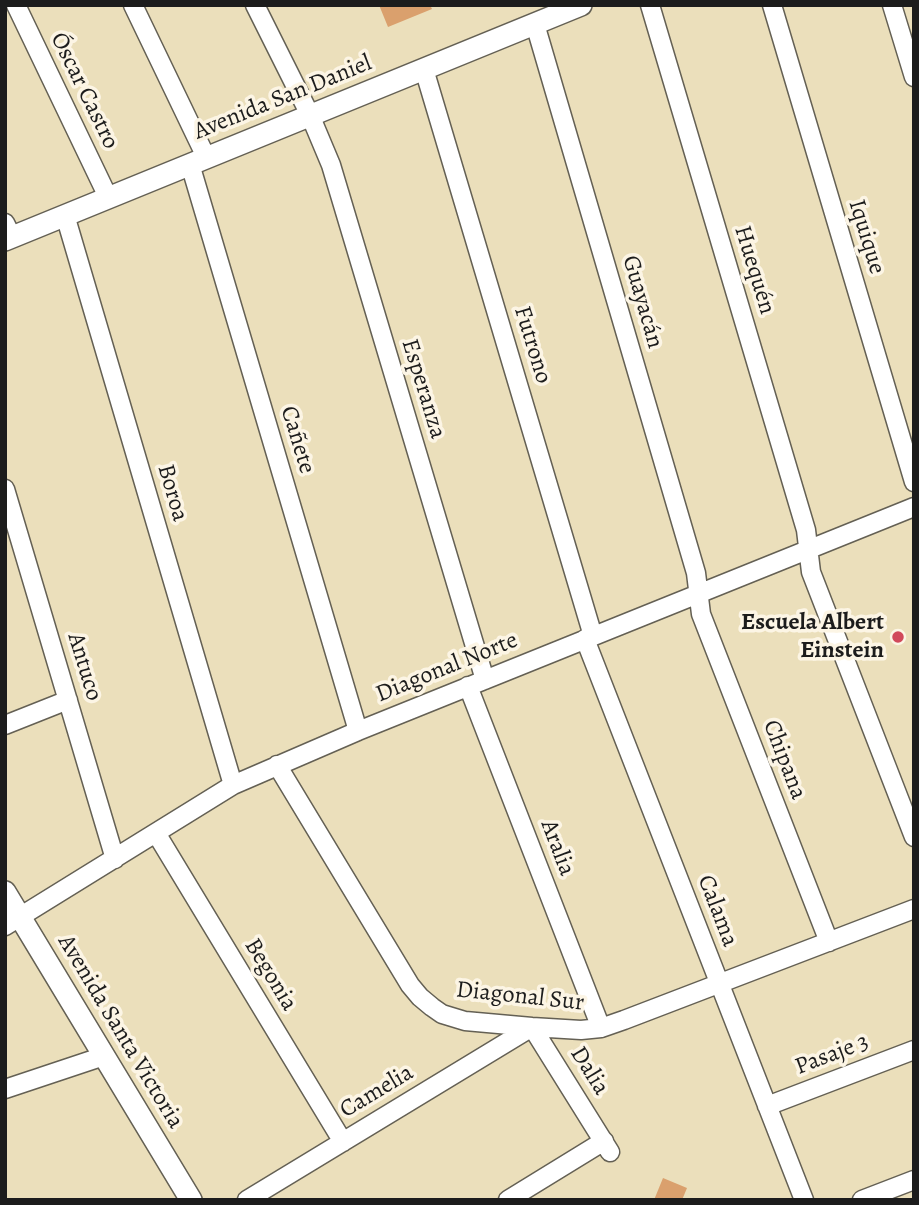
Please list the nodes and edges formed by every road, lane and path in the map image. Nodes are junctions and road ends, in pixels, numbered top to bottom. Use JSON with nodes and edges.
{"nodes":[{"id":1,"x":10,"y":5,"type":"edge"},
{"id":2,"x":16,"y":5,"type":"edge"},
{"id":3,"x":133,"y":5,"type":"edge"},
{"id":4,"x":255,"y":5,"type":"edge"},
{"id":5,"x":581,"y":5,"type":"edge"},
{"id":6,"x":650,"y":5,"type":"edge"},
{"id":7,"x":772,"y":5,"type":"edge"},
{"id":8,"x":892,"y":5,"type":"edge"},
{"id":9,"x":5,"y":8,"type":"edge"},
{"id":10,"x":535,"y":24,"type":"junction"},
{"id":11,"x":424,"y":69,"type":"junction"},
{"id":12,"x":914,"y":77,"type":"edge"},
{"id":13,"x":310,"y":115,"type":"junction"},
{"id":14,"x":198,"y":160,"type":"junction"},
{"id":15,"x":108,"y":197,"type":"junction"},
{"id":16,"x":65,"y":215,"type":"junction"},
{"id":17,"x":7,"y":233,"type":"edge"},
{"id":18,"x":914,"y":482,"type":"edge"},
{"id":19,"x":5,"y":489,"type":"edge"},
{"id":20,"x":914,"y":507,"type":"edge"},
{"id":21,"x":809,"y":550,"type":"junction"},
{"id":22,"x":698,"y":594,"type":"junction"},
{"id":23,"x":589,"y":638,"type":"junction"},
{"id":24,"x":485,"y":680,"type":"junction"},
{"id":25,"x":468,"y":686,"type":"junction"},
{"id":26,"x":68,"y":700,"type":"junction"},
{"id":27,"x":5,"y":725,"type":"edge"},
{"id":28,"x":358,"y":731,"type":"junction"},
{"id":29,"x":277,"y":765,"type":"junction"},
{"id":30,"x":233,"y":785,"type":"junction"},
{"id":31,"x":156,"y":833,"type":"junction"},
{"id":32,"x":914,"y":838,"type":"edge"},
{"id":33,"x":116,"y":859,"type":"junction"},
{"id":34,"x":5,"y":891,"type":"edge"},
{"id":35,"x":914,"y":909,"type":"edge"},
{"id":36,"x":13,"y":921,"type":"edge"},
{"id":37,"x":829,"y":942,"type":"junction"},
{"id":38,"x":719,"y":984,"type":"junction"},
{"id":39,"x":532,"y":1027,"type":"junction"},
{"id":40,"x":601,"y":1028,"type":"junction"},
{"id":41,"x":914,"y":1050,"type":"edge"},
{"id":42,"x":104,"y":1056,"type":"junction"},
{"id":43,"x":5,"y":1089,"type":"edge"},
{"id":44,"x":767,"y":1106,"type":"junction"},
{"id":45,"x":343,"y":1142,"type":"junction"},
{"id":46,"x":914,"y":1180,"type":"edge"},
{"id":47,"x":191,"y":1200,"type":"edge"},
{"id":48,"x":247,"y":1200,"type":"edge"},
{"id":49,"x":508,"y":1200,"type":"edge"},
{"id":50,"x":804,"y":1200,"type":"edge"},
{"id":51,"x":862,"y":1200,"type":"edge"}],
"edges":[{"from":1,"to":9,"type":"street"},
{"from":2,"to":15,"type":"street","name":"Óscar Castro"},
{"from":3,"to":14,"type":"street","name":"Cañete"},
{"from":4,"to":13,"type":"street","name":"Esperanza"},
{"from":5,"to":10,"type":"street","name":"Avenida San Daniel"},
{"from":6,"to":21,"type":"street","name":"Huequén"},
{"from":7,"to":18,"type":"street","name":"Iquique"},
{"from":8,"to":12,"type":"street"},
{"from":10,"to":11,"type":"street","name":"Avenida San Daniel"},
{"from":10,"to":22,"type":"street","name":"Guayacán"},
{"from":11,"to":13,"type":"street","name":"Avenida San Daniel"},
{"from":11,"to":23,"type":"street","name":"Futrono"},
{"from":13,"to":14,"type":"street","name":"Avenida San Daniel"},
{"from":13,"to":24,"type":"street","name":"Esperanza"},
{"from":14,"to":15,"type":"street","name":"Avenida San Daniel"},
{"from":14,"to":28,"type":"street","name":"Cañete"},
{"from":15,"to":16,"type":"street","name":"Avenida San Daniel"},
{"from":16,"to":17,"type":"street","name":"Avenida San Daniel"},
{"from":16,"to":30,"type":"street","name":"Boroa"},
{"from":19,"to":26,"type":"street","name":"Antuco"},
{"from":20,"to":21,"type":"street","name":"Diagonal Norte"},
{"from":21,"to":22,"type":"street","name":"Diagonal Norte"},
{"from":21,"to":32,"type":"street","name":"Huequén"},
{"from":22,"to":23,"type":"street","name":"Diagonal Norte"},
{"from":22,"to":37,"type":"street","name":"Chipana"},
{"from":23,"to":24,"type":"street","name":"Diagonal Norte"},
{"from":23,"to":38,"type":"street","name":"Calama"},
{"from":24,"to":25,"type":"street","name":"Diagonal Norte"},
{"from":25,"to":28,"type":"street","name":"Diagonal Norte"},
{"from":25,"to":40,"type":"street","name":"Aralia"},
{"from":26,"to":27,"type":"street"},
{"from":26,"to":33,"type":"street","name":"Antuco"},
{"from":28,"to":29,"type":"street","name":"Diagonal Norte"},
{"from":29,"to":30,"type":"street","name":"Diagonal Norte"},
{"from":29,"to":39,"type":"street","name":"Diagonal Sur"},
{"from":30,"to":31,"type":"street","name":"Diagonal Norte"},
{"from":31,"to":33,"type":"street","name":"Diagonal Norte"},
{"from":31,"to":45,"type":"street","name":"Begonia"},
{"from":33,"to":36,"type":"street","name":"Diagonal Norte"},
{"from":34,"to":36,"type":"street","name":"Avenida Santa Victoria"},
{"from":35,"to":37,"type":"street","name":"Diagonal Sur"},
{"from":36,"to":42,"type":"street","name":"Avenida Santa Victoria"},
{"from":37,"to":38,"type":"street","name":"Diagonal Sur"},
{"from":38,"to":40,"type":"street","name":"Diagonal Sur"},
{"from":38,"to":44,"type":"street","name":"Calama"},
{"from":39,"to":40,"type":"street","name":"Diagonal Sur"},
{"from":39,"to":45,"type":"street","name":"Camelia"},
{"from":39,"to":49,"type":"street","name":"Dalia"},
{"from":41,"to":44,"type":"street","name":"Pasaje 3"},
{"from":42,"to":43,"type":"street"},
{"from":42,"to":47,"type":"street","name":"Avenida Santa Victoria"},
{"from":44,"to":50,"type":"street","name":"Calama"},
{"from":45,"to":48,"type":"street","name":"Camelia"},
{"from":46,"to":51,"type":"street"}]}
